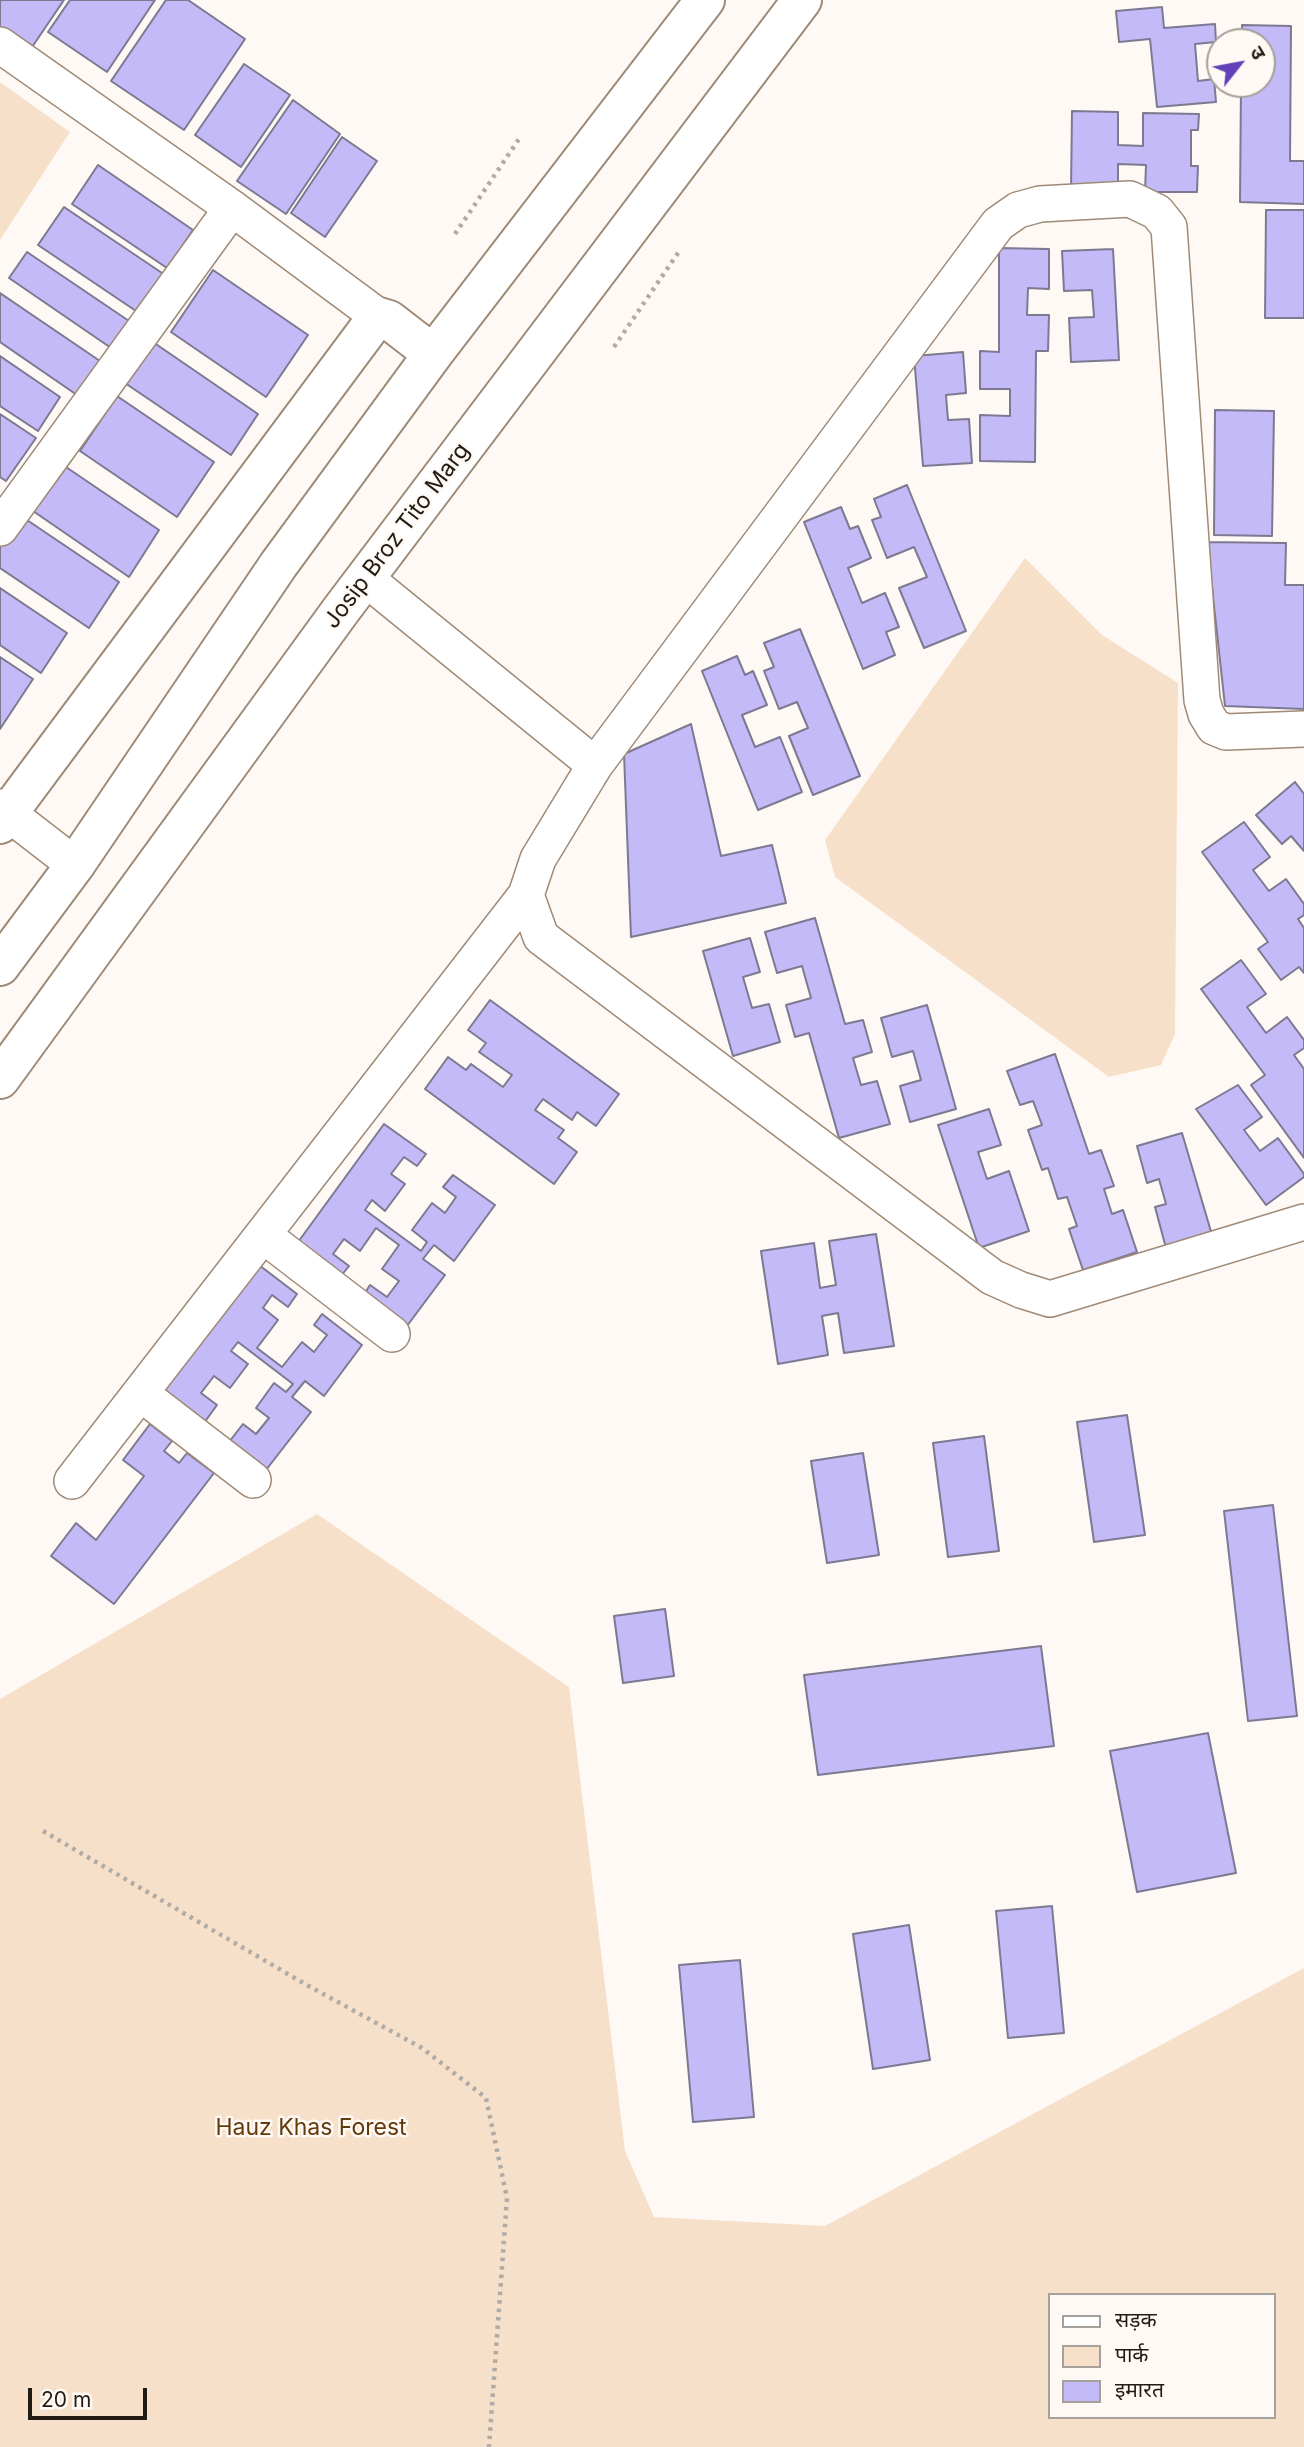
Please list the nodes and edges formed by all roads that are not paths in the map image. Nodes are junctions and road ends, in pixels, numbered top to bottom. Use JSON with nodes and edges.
{"nodes":[{"id":1,"x":705,"y":0,"type":"edge"},
{"id":2,"x":802,"y":0,"type":"edge"},
{"id":3,"x":0,"y":45,"type":"edge"},
{"id":4,"x":232,"y":208,"type":"junction"},
{"id":5,"x":379,"y":317,"type":"junction"},
{"id":6,"x":433,"y":354,"type":"junction"},
{"id":7,"x":0,"y":527,"type":"edge"},
{"id":8,"x":365,"y":579,"type":"junction"},
{"id":9,"x":1304,"y":729,"type":"edge"},
{"id":10,"x":595,"y":765,"type":"junction"},
{"id":11,"x":3,"y":815,"type":"edge"},
{"id":12,"x":75,"y":865,"type":"junction"},
{"id":13,"x":526,"y":895,"type":"junction"},
{"id":14,"x":0,"y":966,"type":"edge"},
{"id":15,"x":0,"y":1079,"type":"edge"},
{"id":16,"x":1304,"y":1222,"type":"edge"},
{"id":17,"x":263,"y":1234,"type":"junction"},
{"id":18,"x":392,"y":1334,"type":"dead end"},
{"id":19,"x":140,"y":1393,"type":"junction"},
{"id":20,"x":253,"y":1480,"type":"dead end"},
{"id":21,"x":72,"y":1481,"type":"dead end"}],
"edges":[{"from":1,"to":6,"type":"main road"},
{"from":2,"to":8,"type":"main road","name":"Josip Broz Tito Marg"},
{"from":3,"to":4,"type":"street"},
{"from":4,"to":5,"type":"street"},
{"from":4,"to":7,"type":"street"},
{"from":5,"to":6,"type":"main road"},
{"from":5,"to":11,"type":"main road"},
{"from":6,"to":12,"type":"main road"},
{"from":8,"to":10,"type":"street"},
{"from":8,"to":15,"type":"main road","name":"Josip Broz Tito Marg"},
{"from":9,"to":10,"type":"street"},
{"from":10,"to":13,"type":"street"},
{"from":11,"to":12,"type":"street"},
{"from":12,"to":14,"type":"main road"},
{"from":13,"to":16,"type":"street"},
{"from":13,"to":17,"type":"street"},
{"from":17,"to":18,"type":"street"},
{"from":17,"to":19,"type":"street"},
{"from":19,"to":20,"type":"street"},
{"from":19,"to":21,"type":"street"}]}
